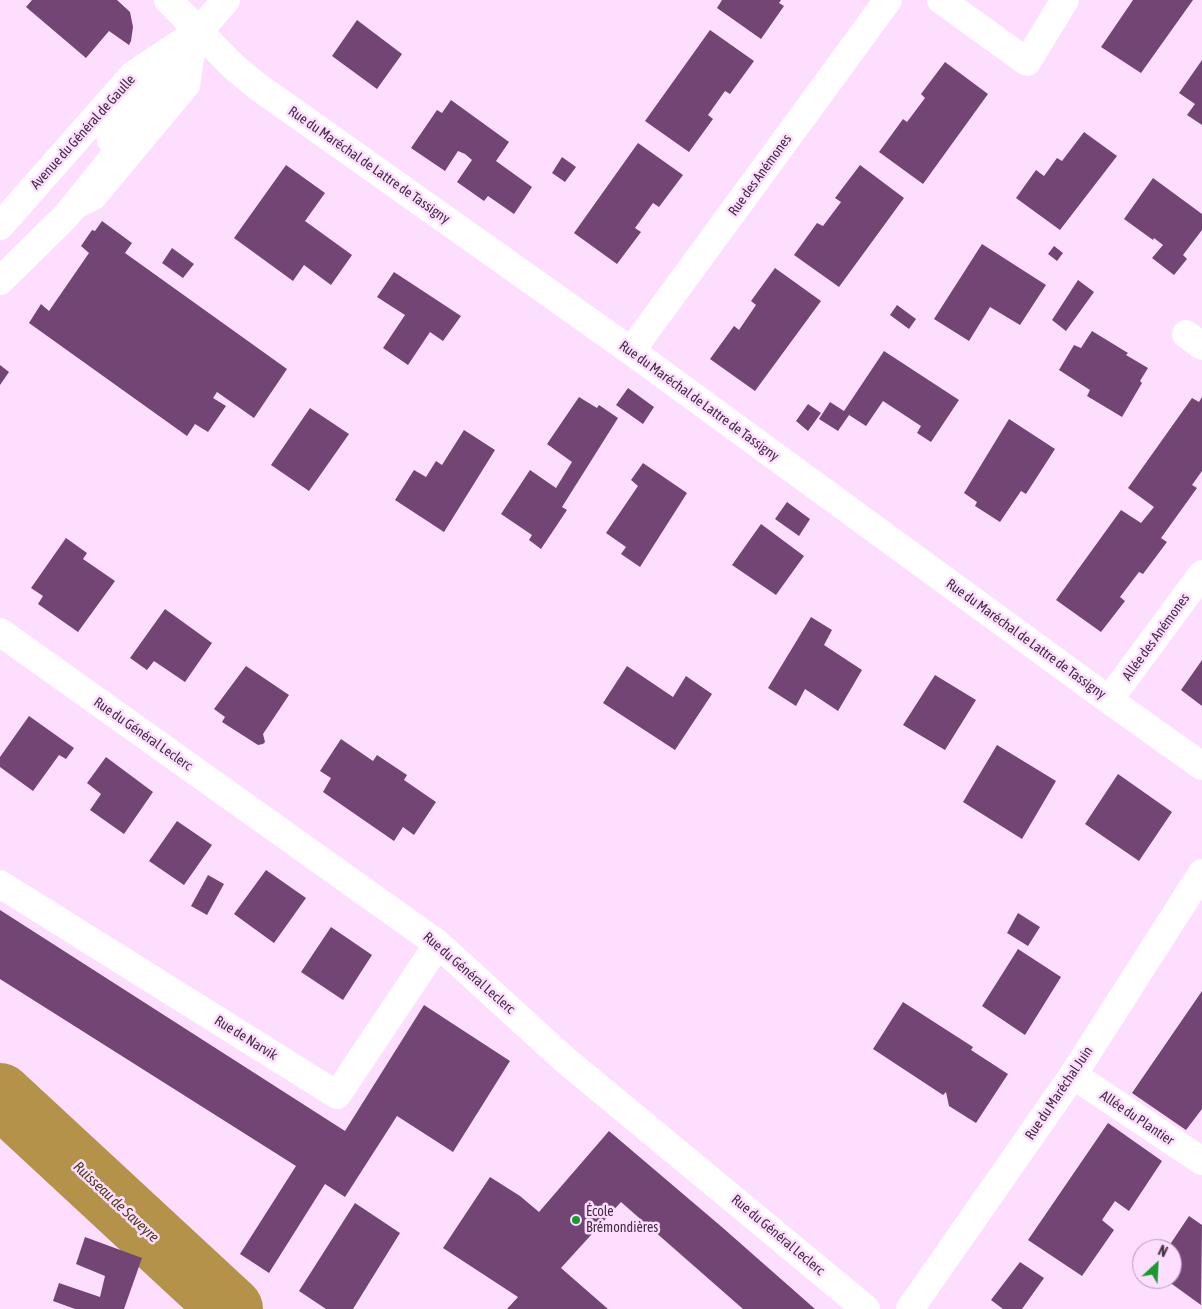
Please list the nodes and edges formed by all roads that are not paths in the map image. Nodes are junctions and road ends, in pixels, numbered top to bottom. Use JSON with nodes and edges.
{"nodes":[{"id":1,"x":168,"y":0,"type":"edge"},
{"id":2,"x":226,"y":0,"type":"edge"},
{"id":3,"x":888,"y":0,"type":"edge"},
{"id":4,"x":942,"y":0,"type":"edge"},
{"id":5,"x":1065,"y":0,"type":"edge"},
{"id":6,"x":199,"y":31,"type":"junction"},
{"id":7,"x":0,"y":226,"type":"edge"},
{"id":8,"x":0,"y":281,"type":"edge"},
{"id":9,"x":631,"y":351,"type":"junction"},
{"id":10,"x":1202,"y":574,"type":"edge"},
{"id":11,"x":0,"y":632,"type":"edge"},
{"id":12,"x":1109,"y":700,"type":"junction"},
{"id":13,"x":1202,"y":766,"type":"edge"},
{"id":14,"x":1202,"y":873,"type":"edge"},
{"id":15,"x":0,"y":884,"type":"edge"},
{"id":16,"x":438,"y":944,"type":"junction"},
{"id":17,"x":1073,"y":1075,"type":"junction"},
{"id":18,"x":1202,"y":1161,"type":"edge"},
{"id":19,"x":866,"y":1309,"type":"edge"},
{"id":20,"x":910,"y":1309,"type":"edge"}],
"edges":[{"from":1,"to":6,"type":"street","name":"Rue du Maréchal de Lattre de Tassigny"},
{"from":2,"to":6,"type":"street","name":"Avenue du Général de Gaulle"},
{"from":3,"to":9,"type":"street","name":"Rue des Anémones"},
{"from":4,"to":5,"type":"street"},
{"from":6,"to":7,"type":"street","name":"Avenue du Général de Gaulle"},
{"from":6,"to":8,"type":"street","name":"Avenue du Général de Gaulle"},
{"from":6,"to":9,"type":"street","name":"Rue du Maréchal de Lattre de Tassigny"},
{"from":9,"to":12,"type":"street","name":"Rue du Maréchal de Lattre de Tassigny"},
{"from":10,"to":12,"type":"street","name":"Allée des Anémones"},
{"from":11,"to":16,"type":"street","name":"Rue du Général Leclerc"},
{"from":12,"to":13,"type":"street","name":"Rue du Maréchal de Lattre de Tassigny"},
{"from":14,"to":17,"type":"street","name":"Rue du Maréchal Juin"},
{"from":15,"to":16,"type":"street","name":"Rue de Narvik"},
{"from":16,"to":19,"type":"street","name":"Rue du Général Leclerc"},
{"from":17,"to":18,"type":"street","name":"Allée du Plantier"},
{"from":17,"to":20,"type":"street","name":"Rue du Maréchal Juin"}]}
